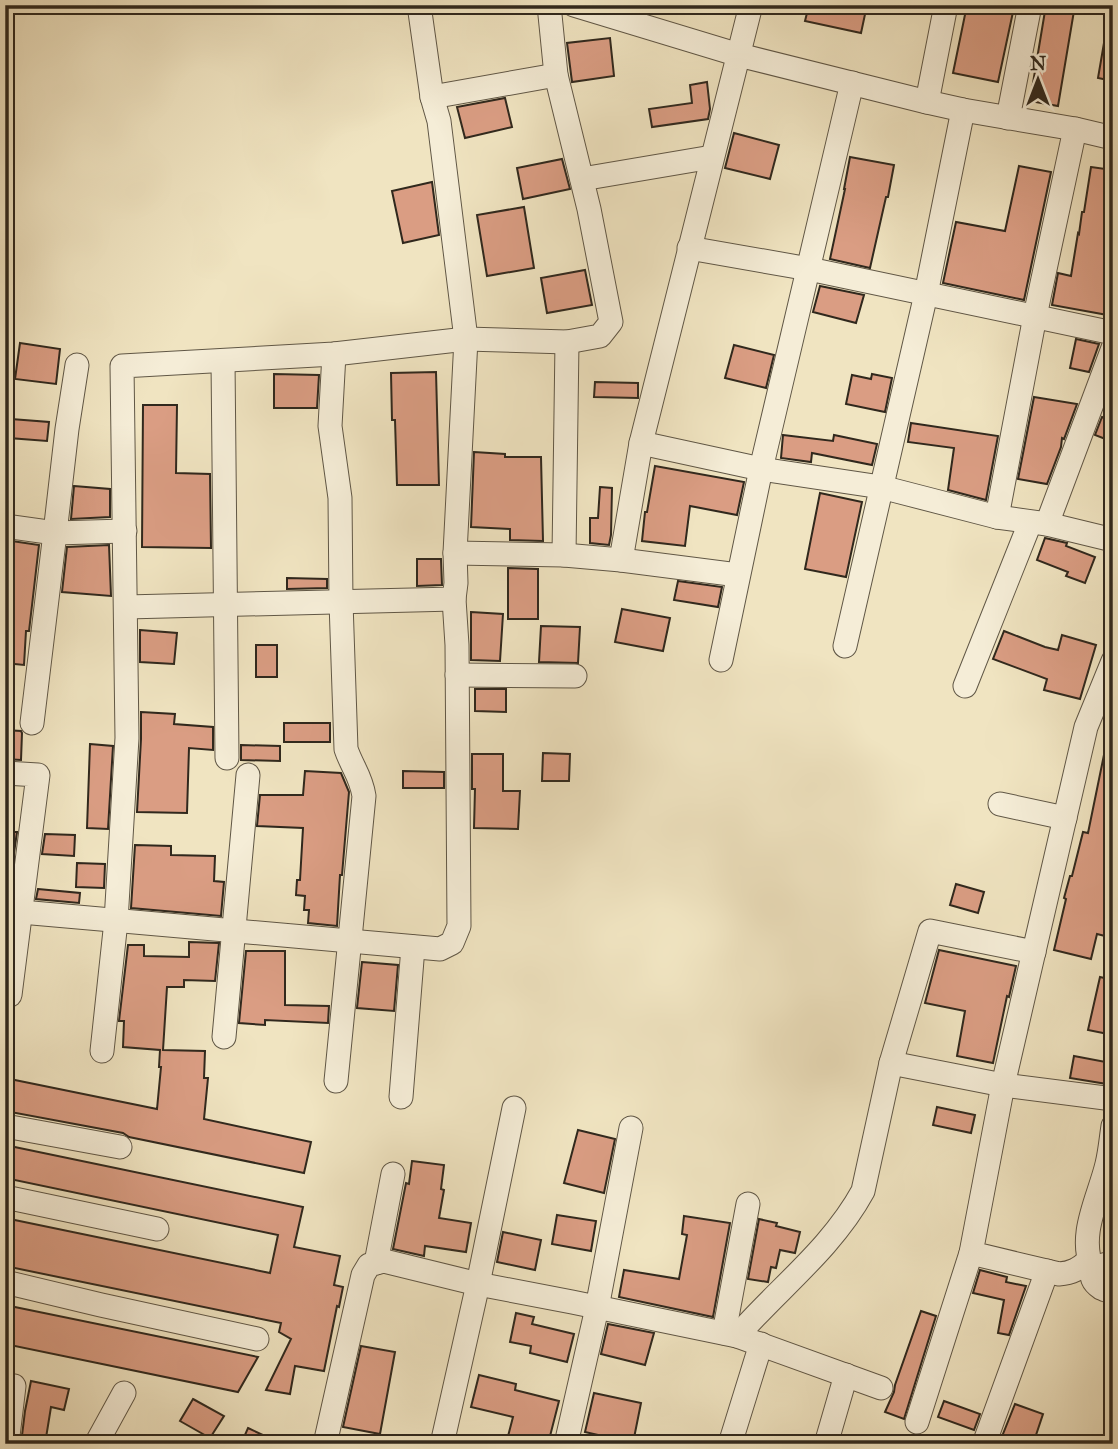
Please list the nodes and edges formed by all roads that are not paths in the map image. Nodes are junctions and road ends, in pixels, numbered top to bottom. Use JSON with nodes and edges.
{"nodes":[{"id":1,"x":419,"y":5,"type":"edge"},
{"id":2,"x":549,"y":5,"type":"edge"},
{"id":3,"x":574,"y":5,"type":"edge"},
{"id":4,"x":751,"y":5,"type":"edge"},
{"id":5,"x":946,"y":5,"type":"edge"},
{"id":6,"x":1030,"y":5,"type":"edge"},
{"id":7,"x":739,"y":55,"type":"junction"},
{"id":8,"x":556,"y":75,"type":"junction"},
{"id":9,"x":852,"y":83,"type":"junction"},
{"id":10,"x":432,"y":97,"type":"junction"},
{"id":11,"x":927,"y":102,"type":"junction"},
{"id":12,"x":963,"y":110,"type":"junction"},
{"id":13,"x":1008,"y":118,"type":"junction"},
{"id":14,"x":1075,"y":129,"type":"junction"},
{"id":15,"x":1113,"y":138,"type":"edge"},
{"id":16,"x":712,"y":157,"type":"junction"},
{"id":17,"x":582,"y":179,"type":"junction"},
{"id":18,"x":689,"y":248,"type":"junction"},
{"id":19,"x":809,"y":269,"type":"junction"},
{"id":20,"x":926,"y":294,"type":"junction"},
{"id":21,"x":1035,"y":316,"type":"junction"},
{"id":22,"x":1113,"y":333,"type":"edge"},
{"id":23,"x":466,"y":339,"type":"junction"},
{"id":24,"x":567,"y":342,"type":"junction"},
{"id":25,"x":1113,"y":348,"type":"edge"},
{"id":26,"x":334,"y":355,"type":"junction"},
{"id":27,"x":223,"y":361,"type":"junction"},
{"id":28,"x":77,"y":365,"type":"dead end"},
{"id":29,"x":641,"y":443,"type":"junction"},
{"id":30,"x":761,"y":469,"type":"junction"},
{"id":31,"x":881,"y":488,"type":"junction"},
{"id":32,"x":997,"y":517,"type":"junction"},
{"id":33,"x":1039,"y":523,"type":"junction"},
{"id":34,"x":5,"y":526,"type":"edge"},
{"id":35,"x":125,"y":531,"type":"junction"},
{"id":36,"x":55,"y":533,"type":"junction"},
{"id":37,"x":1113,"y":540,"type":"edge"},
{"id":38,"x":455,"y":552,"type":"junction"},
{"id":39,"x":564,"y":555,"type":"junction"},
{"id":40,"x":621,"y":560,"type":"junction"},
{"id":41,"x":738,"y":575,"type":"junction"},
{"id":42,"x":454,"y":599,"type":"junction"},
{"id":43,"x":341,"y":602,"type":"junction"},
{"id":44,"x":225,"y":604,"type":"junction"},
{"id":45,"x":126,"y":607,"type":"junction"},
{"id":46,"x":845,"y":646,"type":"dead end"},
{"id":47,"x":720,"y":660,"type":"dead end"},
{"id":48,"x":1113,"y":661,"type":"edge"},
{"id":49,"x":457,"y":674,"type":"junction"},
{"id":50,"x":575,"y":676,"type":"dead end"},
{"id":51,"x":965,"y":686,"type":"dead end"},
{"id":52,"x":33,"y":723,"type":"dead end"},
{"id":53,"x":227,"y":758,"type":"dead end"},
{"id":54,"x":5,"y":773,"type":"edge"},
{"id":55,"x":248,"y":775,"type":"dead end"},
{"id":56,"x":1000,"y":804,"type":"dead end"},
{"id":57,"x":1065,"y":818,"type":"junction"},
{"id":58,"x":21,"y":912,"type":"junction"},
{"id":59,"x":116,"y":921,"type":"junction"},
{"id":60,"x":234,"y":931,"type":"junction"},
{"id":61,"x":349,"y":942,"type":"junction"},
{"id":62,"x":413,"y":947,"type":"junction"},
{"id":63,"x":1034,"y":952,"type":"junction"},
{"id":64,"x":5,"y":995,"type":"edge"},
{"id":65,"x":224,"y":1037,"type":"dead end"},
{"id":66,"x":102,"y":1051,"type":"dead end"},
{"id":67,"x":891,"y":1063,"type":"junction"},
{"id":68,"x":336,"y":1081,"type":"dead end"},
{"id":69,"x":1003,"y":1084,"type":"junction"},
{"id":70,"x":401,"y":1097,"type":"dead end"},
{"id":71,"x":1113,"y":1099,"type":"edge"},
{"id":72,"x":514,"y":1108,"type":"dead end"},
{"id":73,"x":5,"y":1126,"type":"edge"},
{"id":74,"x":1113,"y":1126,"type":"edge"},
{"id":75,"x":631,"y":1128,"type":"dead end"},
{"id":76,"x":120,"y":1147,"type":"dead end"},
{"id":77,"x":393,"y":1174,"type":"dead end"},
{"id":78,"x":5,"y":1197,"type":"edge"},
{"id":79,"x":748,"y":1204,"type":"dead end"},
{"id":80,"x":158,"y":1229,"type":"dead end"},
{"id":81,"x":971,"y":1253,"type":"junction"},
{"id":82,"x":376,"y":1263,"type":"junction"},
{"id":83,"x":1098,"y":1265,"type":"edge"},
{"id":84,"x":1047,"y":1271,"type":"junction"},
{"id":85,"x":5,"y":1282,"type":"edge"},
{"id":86,"x":478,"y":1284,"type":"junction"},
{"id":87,"x":1113,"y":1293,"type":"edge"},
{"id":88,"x":597,"y":1308,"type":"junction"},
{"id":89,"x":731,"y":1334,"type":"junction"},
{"id":90,"x":257,"y":1339,"type":"dead end"},
{"id":91,"x":761,"y":1344,"type":"junction"},
{"id":92,"x":846,"y":1375,"type":"junction"},
{"id":93,"x":14,"y":1386,"type":"dead end"},
{"id":94,"x":881,"y":1388,"type":"dead end"},
{"id":95,"x":124,"y":1393,"type":"dead end"},
{"id":96,"x":917,"y":1422,"type":"dead end"},
{"id":97,"x":7,"y":1444,"type":"edge"},
{"id":98,"x":96,"y":1444,"type":"edge"},
{"id":99,"x":326,"y":1444,"type":"edge"},
{"id":100,"x":442,"y":1444,"type":"edge"},
{"id":101,"x":566,"y":1444,"type":"edge"},
{"id":102,"x":730,"y":1444,"type":"edge"},
{"id":103,"x":827,"y":1444,"type":"edge"},
{"id":104,"x":985,"y":1444,"type":"edge"}],
"edges":[{"from":1,"to":10,"type":"street"},
{"from":2,"to":8,"type":"street"},
{"from":3,"to":7,"type":"street"},
{"from":4,"to":7,"type":"street"},
{"from":5,"to":11,"type":"street"},
{"from":6,"to":13,"type":"street"},
{"from":7,"to":9,"type":"street"},
{"from":7,"to":16,"type":"street"},
{"from":8,"to":10,"type":"street"},
{"from":8,"to":17,"type":"street"},
{"from":9,"to":11,"type":"street"},
{"from":9,"to":19,"type":"street"},
{"from":10,"to":23,"type":"street"},
{"from":11,"to":12,"type":"street"},
{"from":12,"to":13,"type":"street"},
{"from":12,"to":20,"type":"street"},
{"from":13,"to":14,"type":"street"},
{"from":14,"to":15,"type":"street"},
{"from":14,"to":21,"type":"street"},
{"from":16,"to":17,"type":"street"},
{"from":16,"to":18,"type":"street"},
{"from":17,"to":24,"type":"street"},
{"from":18,"to":19,"type":"street"},
{"from":18,"to":29,"type":"street"},
{"from":19,"to":20,"type":"street"},
{"from":19,"to":30,"type":"street"},
{"from":20,"to":21,"type":"street"},
{"from":20,"to":31,"type":"street"},
{"from":21,"to":22,"type":"street"},
{"from":21,"to":32,"type":"street"},
{"from":23,"to":24,"type":"street"},
{"from":23,"to":26,"type":"street"},
{"from":23,"to":38,"type":"street"},
{"from":24,"to":39,"type":"street"},
{"from":25,"to":33,"type":"street"},
{"from":26,"to":27,"type":"street"},
{"from":26,"to":43,"type":"street"},
{"from":27,"to":35,"type":"street"},
{"from":27,"to":44,"type":"street"},
{"from":28,"to":36,"type":"street"},
{"from":29,"to":30,"type":"street"},
{"from":29,"to":40,"type":"street"},
{"from":30,"to":31,"type":"street"},
{"from":30,"to":41,"type":"street"},
{"from":31,"to":32,"type":"street"},
{"from":31,"to":46,"type":"street"},
{"from":32,"to":33,"type":"street"},
{"from":33,"to":37,"type":"street"},
{"from":33,"to":51,"type":"street"},
{"from":34,"to":36,"type":"street"},
{"from":35,"to":36,"type":"street"},
{"from":35,"to":45,"type":"street"},
{"from":36,"to":52,"type":"street"},
{"from":38,"to":39,"type":"street"},
{"from":38,"to":42,"type":"street"},
{"from":39,"to":40,"type":"street"},
{"from":40,"to":41,"type":"street"},
{"from":41,"to":47,"type":"street"},
{"from":42,"to":43,"type":"street"},
{"from":42,"to":49,"type":"street"},
{"from":43,"to":44,"type":"street"},
{"from":43,"to":61,"type":"street"},
{"from":44,"to":45,"type":"street"},
{"from":44,"to":53,"type":"street"},
{"from":45,"to":59,"type":"street"},
{"from":48,"to":57,"type":"street"},
{"from":49,"to":50,"type":"street"},
{"from":49,"to":62,"type":"street"},
{"from":54,"to":58,"type":"street"},
{"from":55,"to":60,"type":"street"},
{"from":56,"to":57,"type":"street"},
{"from":57,"to":63,"type":"street"},
{"from":58,"to":59,"type":"street"},
{"from":58,"to":64,"type":"street"},
{"from":59,"to":60,"type":"street"},
{"from":59,"to":66,"type":"street"},
{"from":60,"to":61,"type":"street"},
{"from":60,"to":65,"type":"street"},
{"from":61,"to":62,"type":"street"},
{"from":61,"to":68,"type":"street"},
{"from":62,"to":70,"type":"street"},
{"from":63,"to":67,"type":"street"},
{"from":63,"to":69,"type":"street"},
{"from":67,"to":69,"type":"street"},
{"from":67,"to":89,"type":"street"},
{"from":69,"to":71,"type":"street"},
{"from":69,"to":81,"type":"street"},
{"from":72,"to":86,"type":"street"},
{"from":73,"to":76,"type":"street"},
{"from":74,"to":83,"type":"street"},
{"from":75,"to":88,"type":"street"},
{"from":77,"to":82,"type":"street"},
{"from":78,"to":80,"type":"street"},
{"from":79,"to":89,"type":"street"},
{"from":81,"to":84,"type":"street"},
{"from":81,"to":96,"type":"street"},
{"from":82,"to":86,"type":"street"},
{"from":82,"to":99,"type":"street"},
{"from":83,"to":84,"type":"street"},
{"from":83,"to":87,"type":"street"},
{"from":84,"to":104,"type":"street"},
{"from":85,"to":90,"type":"street"},
{"from":86,"to":88,"type":"street"},
{"from":86,"to":100,"type":"street"},
{"from":88,"to":89,"type":"street"},
{"from":88,"to":101,"type":"street"},
{"from":89,"to":91,"type":"street"},
{"from":91,"to":92,"type":"street"},
{"from":91,"to":102,"type":"street"},
{"from":92,"to":94,"type":"street"},
{"from":92,"to":103,"type":"street"},
{"from":93,"to":97,"type":"street"},
{"from":95,"to":98,"type":"street"}]}
